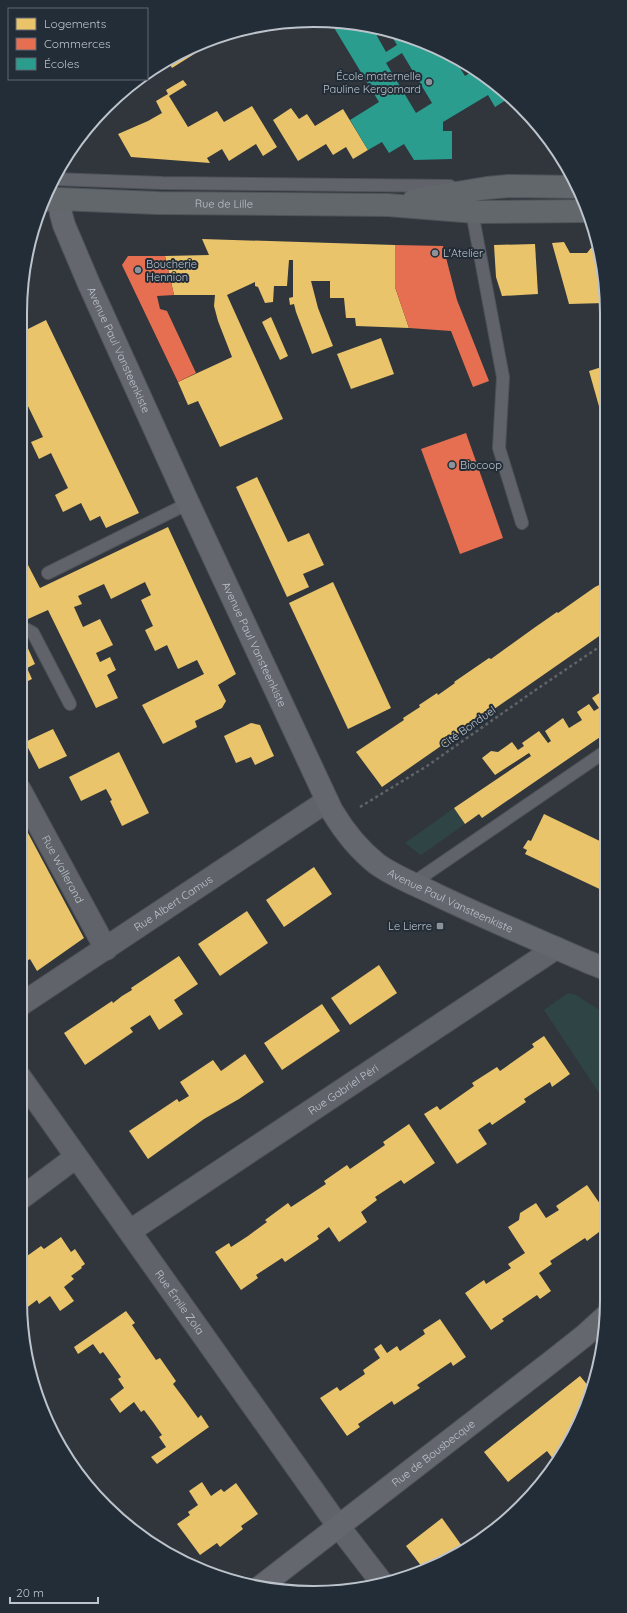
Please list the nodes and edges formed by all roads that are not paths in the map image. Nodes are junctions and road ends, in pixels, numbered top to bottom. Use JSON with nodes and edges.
{"nodes":[{"id":1,"x":509,"y":186,"type":"junction"},
{"id":2,"x":570,"y":187,"type":"edge"},
{"id":3,"x":54,"y":193,"type":"edge"},
{"id":4,"x":54,"y":193,"type":"edge"},
{"id":5,"x":53,"y":197,"type":"edge"},
{"id":6,"x":388,"y":205,"type":"junction"},
{"id":7,"x":581,"y":210,"type":"edge"},
{"id":8,"x":472,"y":212,"type":"junction"},
{"id":9,"x":189,"y":503,"type":"junction"},
{"id":10,"x":522,"y":522,"type":"dead end"},
{"id":11,"x":48,"y":573,"type":"dead end"},
{"id":12,"x":27,"y":629,"type":"edge"},
{"id":13,"x":70,"y":704,"type":"dead end"},
{"id":14,"x":600,"y":754,"type":"edge"},
{"id":15,"x":327,"y":801,"type":"junction"},
{"id":16,"x":27,"y":803,"type":"edge"},
{"id":17,"x":413,"y":883,"type":"junction"},
{"id":18,"x":556,"y":948,"type":"junction"},
{"id":19,"x":106,"y":949,"type":"junction"},
{"id":20,"x":597,"y":965,"type":"edge"},
{"id":21,"x":27,"y":1000,"type":"edge"},
{"id":22,"x":27,"y":1088,"type":"edge"},
{"id":23,"x":76,"y":1157,"type":"junction"},
{"id":24,"x":27,"y":1194,"type":"edge"},
{"id":25,"x":130,"y":1231,"type":"junction"},
{"id":26,"x":599,"y":1323,"type":"edge"},
{"id":27,"x":339,"y":1527,"type":"junction"},
{"id":28,"x":378,"y":1578,"type":"edge"},
{"id":29,"x":267,"y":1582,"type":"edge"}],
"edges":[{"from":1,"to":2,"type":"main road","name":"Rue de Lille"},
{"from":1,"to":3,"type":"lane"},
{"from":1,"to":6,"type":"main road","name":"Rue de Lille"},
{"from":4,"to":6,"type":"main road","name":"Rue de Lille"},
{"from":5,"to":9,"type":"street","name":"Avenue Paul Vansteenkiste"},
{"from":6,"to":8,"type":"main road","name":"Rue de Lille"},
{"from":7,"to":8,"type":"main road","name":"Rue de Lille"},
{"from":8,"to":10,"type":"lane"},
{"from":9,"to":11,"type":"lane"},
{"from":9,"to":15,"type":"street","name":"Avenue Paul Vansteenkiste"},
{"from":12,"to":13,"type":"lane"},
{"from":14,"to":17,"type":"lane"},
{"from":15,"to":17,"type":"street","name":"Avenue Paul Vansteenkiste"},
{"from":15,"to":19,"type":"street","name":"Rue Albert Camus"},
{"from":16,"to":19,"type":"street","name":"Rue Wallerand"},
{"from":17,"to":18,"type":"street","name":"Avenue Paul Vansteenkiste"},
{"from":18,"to":20,"type":"street","name":"Avenue Paul Vansteenkiste"},
{"from":18,"to":25,"type":"street","name":"Rue Gabriel Péri"},
{"from":19,"to":21,"type":"street","name":"Rue Albert Camus"},
{"from":22,"to":23,"type":"street","name":"Rue Émile Zola"},
{"from":23,"to":24,"type":"street"},
{"from":23,"to":25,"type":"street","name":"Rue Émile Zola"},
{"from":25,"to":27,"type":"street","name":"Rue Émile Zola"},
{"from":26,"to":27,"type":"street","name":"Rue de Bousbecque"},
{"from":27,"to":28,"type":"street","name":"Rue Émile Zola"},
{"from":27,"to":29,"type":"street","name":"Rue de Bousbecque"}]}
